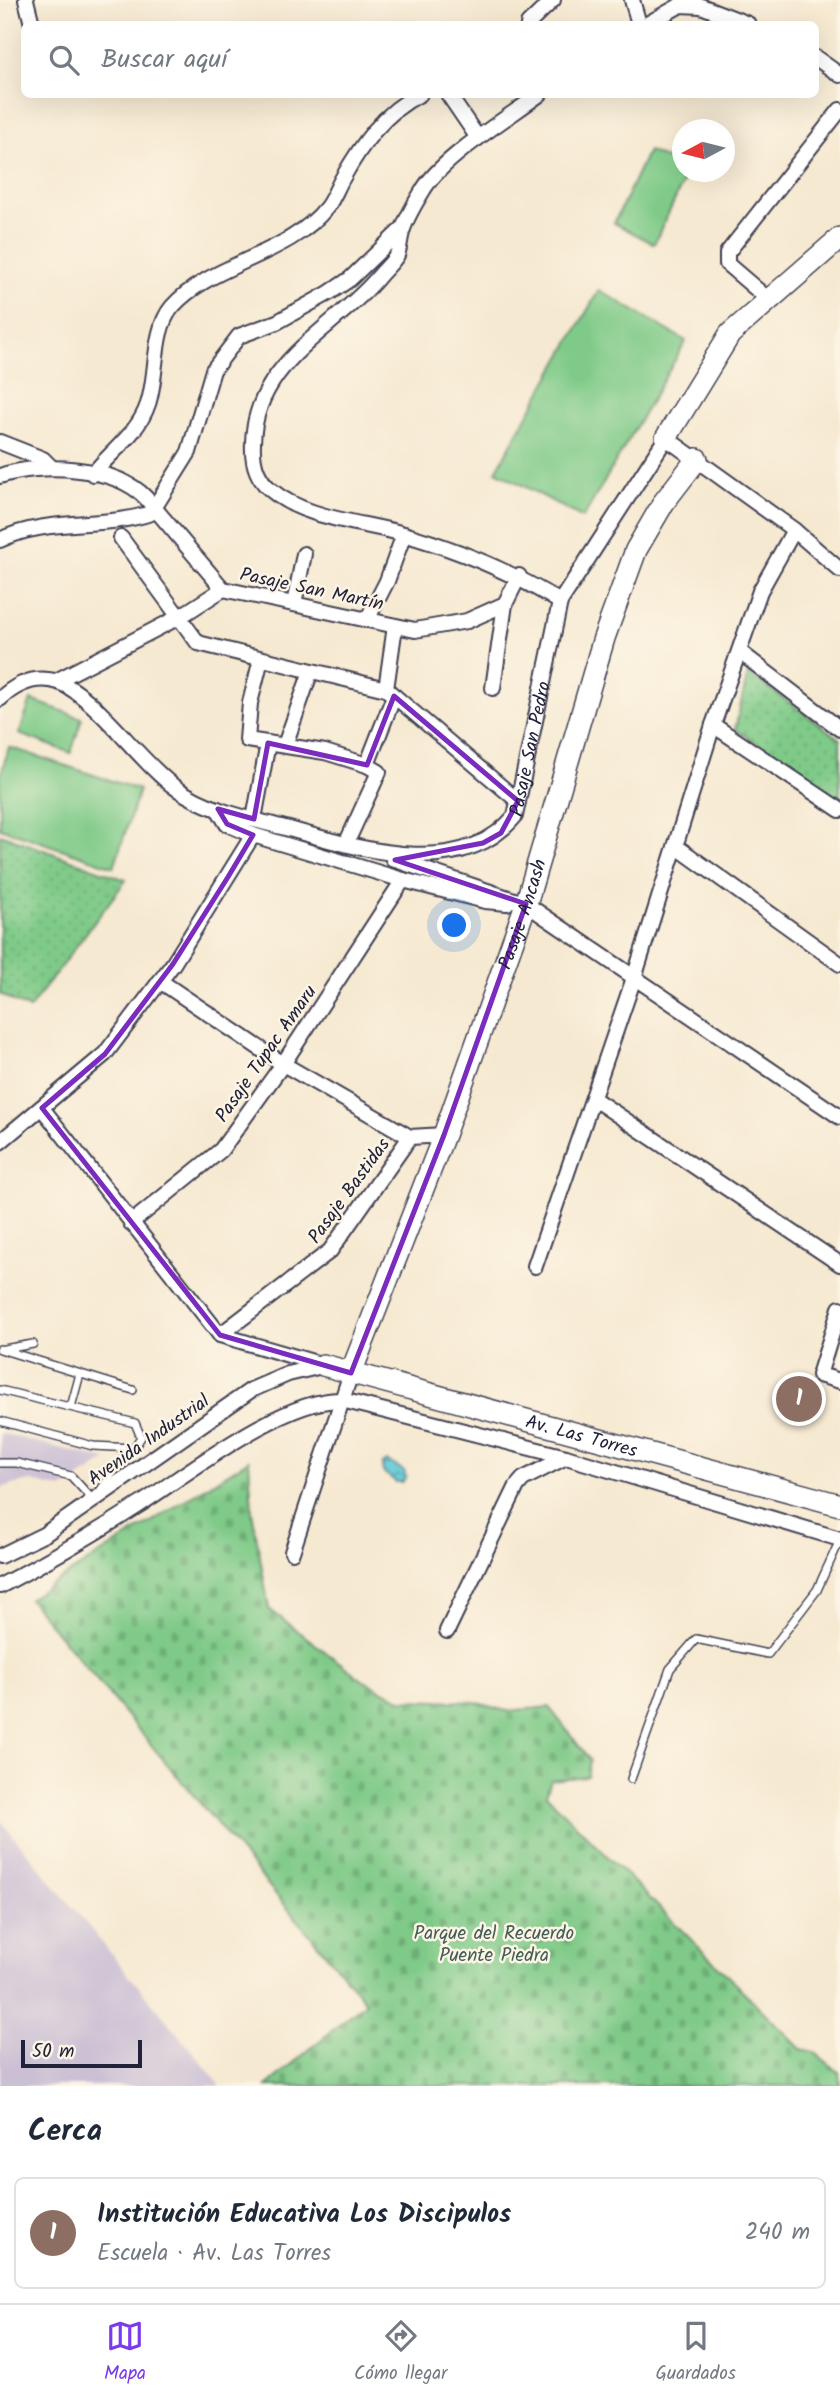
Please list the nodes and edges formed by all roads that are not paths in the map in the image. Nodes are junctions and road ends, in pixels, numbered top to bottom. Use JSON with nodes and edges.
{"nodes":[{"id":1,"x":26,"y":0,"type":"edge"},
{"id":2,"x":553,"y":0,"type":"edge"},
{"id":3,"x":632,"y":0,"type":"edge"},
{"id":4,"x":685,"y":3,"type":"edge"},
{"id":5,"x":31,"y":21,"type":"edge"},
{"id":6,"x":531,"y":21,"type":"edge"},
{"id":7,"x":638,"y":21,"type":"edge"},
{"id":8,"x":652,"y":21,"type":"edge"},
{"id":9,"x":740,"y":21,"type":"edge"},
{"id":10,"x":819,"y":60,"type":"edge"},
{"id":11,"x":840,"y":75,"type":"edge"},
{"id":12,"x":415,"y":98,"type":"edge"},
{"id":13,"x":452,"y":98,"type":"edge"},
{"id":14,"x":534,"y":98,"type":"edge"},
{"id":15,"x":840,"y":110,"type":"edge"},
{"id":16,"x":478,"y":138,"type":"junction"},
{"id":17,"x":403,"y":228,"type":"junction"},
{"id":18,"x":840,"y":238,"type":"edge"},
{"id":19,"x":769,"y":300,"type":"junction"},
{"id":20,"x":666,"y":438,"type":"junction"},
{"id":21,"x":0,"y":442,"type":"edge"},
{"id":22,"x":696,"y":459,"type":"junction"},
{"id":23,"x":51,"y":467,"type":"junction"},
{"id":24,"x":93,"y":474,"type":"junction"},
{"id":25,"x":0,"y":476,"type":"edge"},
{"id":26,"x":154,"y":510,"type":"junction"},
{"id":27,"x":793,"y":530,"type":"junction"},
{"id":28,"x":404,"y":534,"type":"junction"},
{"id":29,"x":121,"y":538,"type":"dead end"},
{"id":30,"x":0,"y":540,"type":"edge"},
{"id":31,"x":304,"y":555,"type":"dead end"},
{"id":32,"x":840,"y":570,"type":"edge"},
{"id":33,"x":519,"y":576,"type":"junction"},
{"id":34,"x":223,"y":589,"type":"junction"},
{"id":35,"x":560,"y":602,"type":"junction"},
{"id":36,"x":294,"y":604,"type":"junction"},
{"id":37,"x":505,"y":604,"type":"junction"},
{"id":38,"x":181,"y":616,"type":"junction"},
{"id":39,"x":367,"y":620,"type":"junction"},
{"id":40,"x":395,"y":626,"type":"junction"},
{"id":41,"x":740,"y":652,"type":"junction"},
{"id":42,"x":261,"y":659,"type":"junction"},
{"id":43,"x":311,"y":671,"type":"junction"},
{"id":44,"x":56,"y":681,"type":"junction"},
{"id":45,"x":493,"y":688,"type":"dead end"},
{"id":46,"x":390,"y":693,"type":"junction"},
{"id":47,"x":0,"y":699,"type":"edge"},
{"id":48,"x":713,"y":725,"type":"junction"},
{"id":49,"x":840,"y":729,"type":"edge"},
{"id":50,"x":268,"y":743,"type":"junction"},
{"id":51,"x":285,"y":745,"type":"junction"},
{"id":52,"x":367,"y":765,"type":"junction"},
{"id":53,"x":518,"y":801,"type":"junction"},
{"id":54,"x":218,"y":809,"type":"junction"},
{"id":55,"x":840,"y":810,"type":"edge"},
{"id":56,"x":254,"y":820,"type":"junction"},
{"id":57,"x":254,"y":835,"type":"junction"},
{"id":58,"x":346,"y":844,"type":"junction"},
{"id":59,"x":677,"y":847,"type":"junction"},
{"id":60,"x":364,"y":849,"type":"junction"},
{"id":61,"x":403,"y":880,"type":"junction"},
{"id":62,"x":526,"y":904,"type":"junction"},
{"id":63,"x":840,"y":964,"type":"edge"},
{"id":64,"x":635,"y":975,"type":"junction"},
{"id":65,"x":160,"y":981,"type":"junction"},
{"id":66,"x":283,"y":1064,"type":"junction"},
{"id":67,"x":594,"y":1099,"type":"junction"},
{"id":68,"x":42,"y":1108,"type":"junction"},
{"id":69,"x":840,"y":1117,"type":"edge"},
{"id":70,"x":444,"y":1135,"type":"junction"},
{"id":71,"x":411,"y":1137,"type":"junction"},
{"id":72,"x":0,"y":1142,"type":"edge"},
{"id":73,"x":131,"y":1223,"type":"junction"},
{"id":74,"x":840,"y":1264,"type":"edge"},
{"id":75,"x":536,"y":1266,"type":"dead end"},
{"id":76,"x":840,"y":1308,"type":"edge"},
{"id":77,"x":220,"y":1335,"type":"junction"},
{"id":78,"x":33,"y":1344,"type":"dead end"},
{"id":79,"x":323,"y":1365,"type":"junction"},
{"id":80,"x":351,"y":1373,"type":"junction"},
{"id":81,"x":80,"y":1374,"type":"junction"},
{"id":82,"x":840,"y":1381,"type":"edge"},
{"id":83,"x":0,"y":1390,"type":"edge"},
{"id":84,"x":133,"y":1390,"type":"dead end"},
{"id":85,"x":342,"y":1400,"type":"junction"},
{"id":86,"x":71,"y":1407,"type":"junction"},
{"id":87,"x":0,"y":1420,"type":"edge"},
{"id":88,"x":130,"y":1448,"type":"junction"},
{"id":89,"x":566,"y":1457,"type":"junction"},
{"id":90,"x":0,"y":1463,"type":"edge"},
{"id":91,"x":92,"y":1501,"type":"junction"},
{"id":92,"x":840,"y":1505,"type":"edge"},
{"id":93,"x":840,"y":1539,"type":"edge"},
{"id":94,"x":292,"y":1552,"type":"dead end"},
{"id":95,"x":0,"y":1556,"type":"edge"},
{"id":96,"x":0,"y":1586,"type":"edge"},
{"id":97,"x":447,"y":1630,"type":"dead end"},
{"id":98,"x":631,"y":1779,"type":"dead end"}],
"edges":[{"from":1,"to":5,"type":"street"},
{"from":2,"to":6,"type":"street"},
{"from":3,"to":7,"type":"street"},
{"from":4,"to":8,"type":"street"},
{"from":4,"to":9,"type":"street"},
{"from":10,"to":11,"type":"street"},
{"from":12,"to":24,"type":"street"},
{"from":13,"to":16,"type":"street"},
{"from":14,"to":16,"type":"street"},
{"from":15,"to":19,"type":"street"},
{"from":16,"to":17,"type":"street"},
{"from":17,"to":26,"type":"street"},
{"from":17,"to":28,"type":"street"},
{"from":18,"to":19,"type":"street","name":"Pasaje San Pedro"},
{"from":19,"to":20,"type":"street","name":"Pasaje San Pedro"},
{"from":20,"to":22,"type":"street"},
{"from":20,"to":35,"type":"street","name":"Pasaje San Pedro"},
{"from":21,"to":23,"type":"street"},
{"from":22,"to":27,"type":"street"},
{"from":22,"to":62,"type":"street","name":"Pasaje Ancash"},
{"from":23,"to":24,"type":"street","name":"Pasaje San Martín"},
{"from":23,"to":25,"type":"street","name":"Pasaje San Martín"},
{"from":24,"to":26,"type":"street","name":"Pasaje San Martín"},
{"from":26,"to":30,"type":"street"},
{"from":26,"to":34,"type":"street","name":"Pasaje San Martín"},
{"from":27,"to":32,"type":"street"},
{"from":27,"to":41,"type":"street"},
{"from":28,"to":33,"type":"street"},
{"from":28,"to":39,"type":"street"},
{"from":29,"to":38,"type":"street"},
{"from":31,"to":36,"type":"street"},
{"from":33,"to":35,"type":"street"},
{"from":33,"to":37,"type":"street"},
{"from":34,"to":36,"type":"street","name":"Pasaje San Martín"},
{"from":34,"to":38,"type":"street"},
{"from":35,"to":53,"type":"street","name":"Pasaje San Pedro"},
{"from":36,"to":39,"type":"street","name":"Pasaje San Martín"},
{"from":37,"to":40,"type":"street","name":"Pasaje San Martín"},
{"from":37,"to":45,"type":"street"},
{"from":38,"to":42,"type":"street"},
{"from":38,"to":44,"type":"street"},
{"from":39,"to":40,"type":"street","name":"Pasaje San Martín"},
{"from":40,"to":46,"type":"street"},
{"from":41,"to":48,"type":"street"},
{"from":41,"to":49,"type":"street"},
{"from":42,"to":43,"type":"street"},
{"from":42,"to":50,"type":"street"},
{"from":43,"to":46,"type":"street"},
{"from":43,"to":51,"type":"street"},
{"from":44,"to":47,"type":"street"},
{"from":44,"to":54,"type":"street","name":"Pasaje San Pedro"},
{"from":46,"to":52,"type":"street"},
{"from":46,"to":53,"type":"street"},
{"from":48,"to":55,"type":"street"},
{"from":48,"to":59,"type":"street"},
{"from":50,"to":51,"type":"street"},
{"from":50,"to":56,"type":"street"},
{"from":51,"to":52,"type":"street"},
{"from":52,"to":58,"type":"street"},
{"from":53,"to":60,"type":"street","name":"Pasaje San Pedro"},
{"from":54,"to":56,"type":"street","name":"Pasaje San Pedro"},
{"from":54,"to":57,"type":"street"},
{"from":56,"to":58,"type":"street","name":"Pasaje San Pedro"},
{"from":57,"to":61,"type":"street"},
{"from":57,"to":65,"type":"street"},
{"from":58,"to":60,"type":"street","name":"Pasaje San Pedro"},
{"from":59,"to":63,"type":"street"},
{"from":59,"to":64,"type":"street"},
{"from":60,"to":62,"type":"street"},
{"from":61,"to":62,"type":"street"},
{"from":61,"to":66,"type":"street","name":"Pasaje Tupac Amaru"},
{"from":62,"to":64,"type":"street"},
{"from":62,"to":70,"type":"street","name":"Pasaje Ancash"},
{"from":64,"to":67,"type":"street"},
{"from":64,"to":69,"type":"street"},
{"from":65,"to":66,"type":"street"},
{"from":65,"to":68,"type":"street"},
{"from":66,"to":71,"type":"street"},
{"from":66,"to":73,"type":"street","name":"Pasaje Tupac Amaru"},
{"from":67,"to":74,"type":"street"},
{"from":67,"to":75,"type":"street"},
{"from":68,"to":72,"type":"street"},
{"from":68,"to":73,"type":"street"},
{"from":70,"to":71,"type":"street","name":"Pasaje Bastidas"},
{"from":70,"to":80,"type":"street","name":"Pasaje Ancash"},
{"from":71,"to":77,"type":"street","name":"Pasaje Bastidas"},
{"from":73,"to":77,"type":"street"},
{"from":76,"to":82,"type":"street"},
{"from":77,"to":79,"type":"street"},
{"from":78,"to":81,"type":"lane"},
{"from":79,"to":80,"type":"street","name":"Av. Las Torres"},
{"from":79,"to":91,"type":"street","name":"Avenida Industrial"},
{"from":80,"to":85,"type":"street"},
{"from":80,"to":92,"type":"street","name":"Av. Las Torres"},
{"from":81,"to":84,"type":"lane"},
{"from":81,"to":86,"type":"lane"},
{"from":83,"to":86,"type":"lane"},
{"from":85,"to":89,"type":"street","name":"Av. Las Torres"},
{"from":85,"to":94,"type":"street"},
{"from":85,"to":96,"type":"street"},
{"from":86,"to":88,"type":"lane"},
{"from":87,"to":88,"type":"lane"},
{"from":88,"to":91,"type":"lane"},
{"from":89,"to":93,"type":"street","name":"Av. Las Torres"},
{"from":89,"to":97,"type":"street"},
{"from":90,"to":91,"type":"lane"},
{"from":91,"to":95,"type":"street","name":"Avenida Industrial"},
{"from":93,"to":98,"type":"lane"}]}
